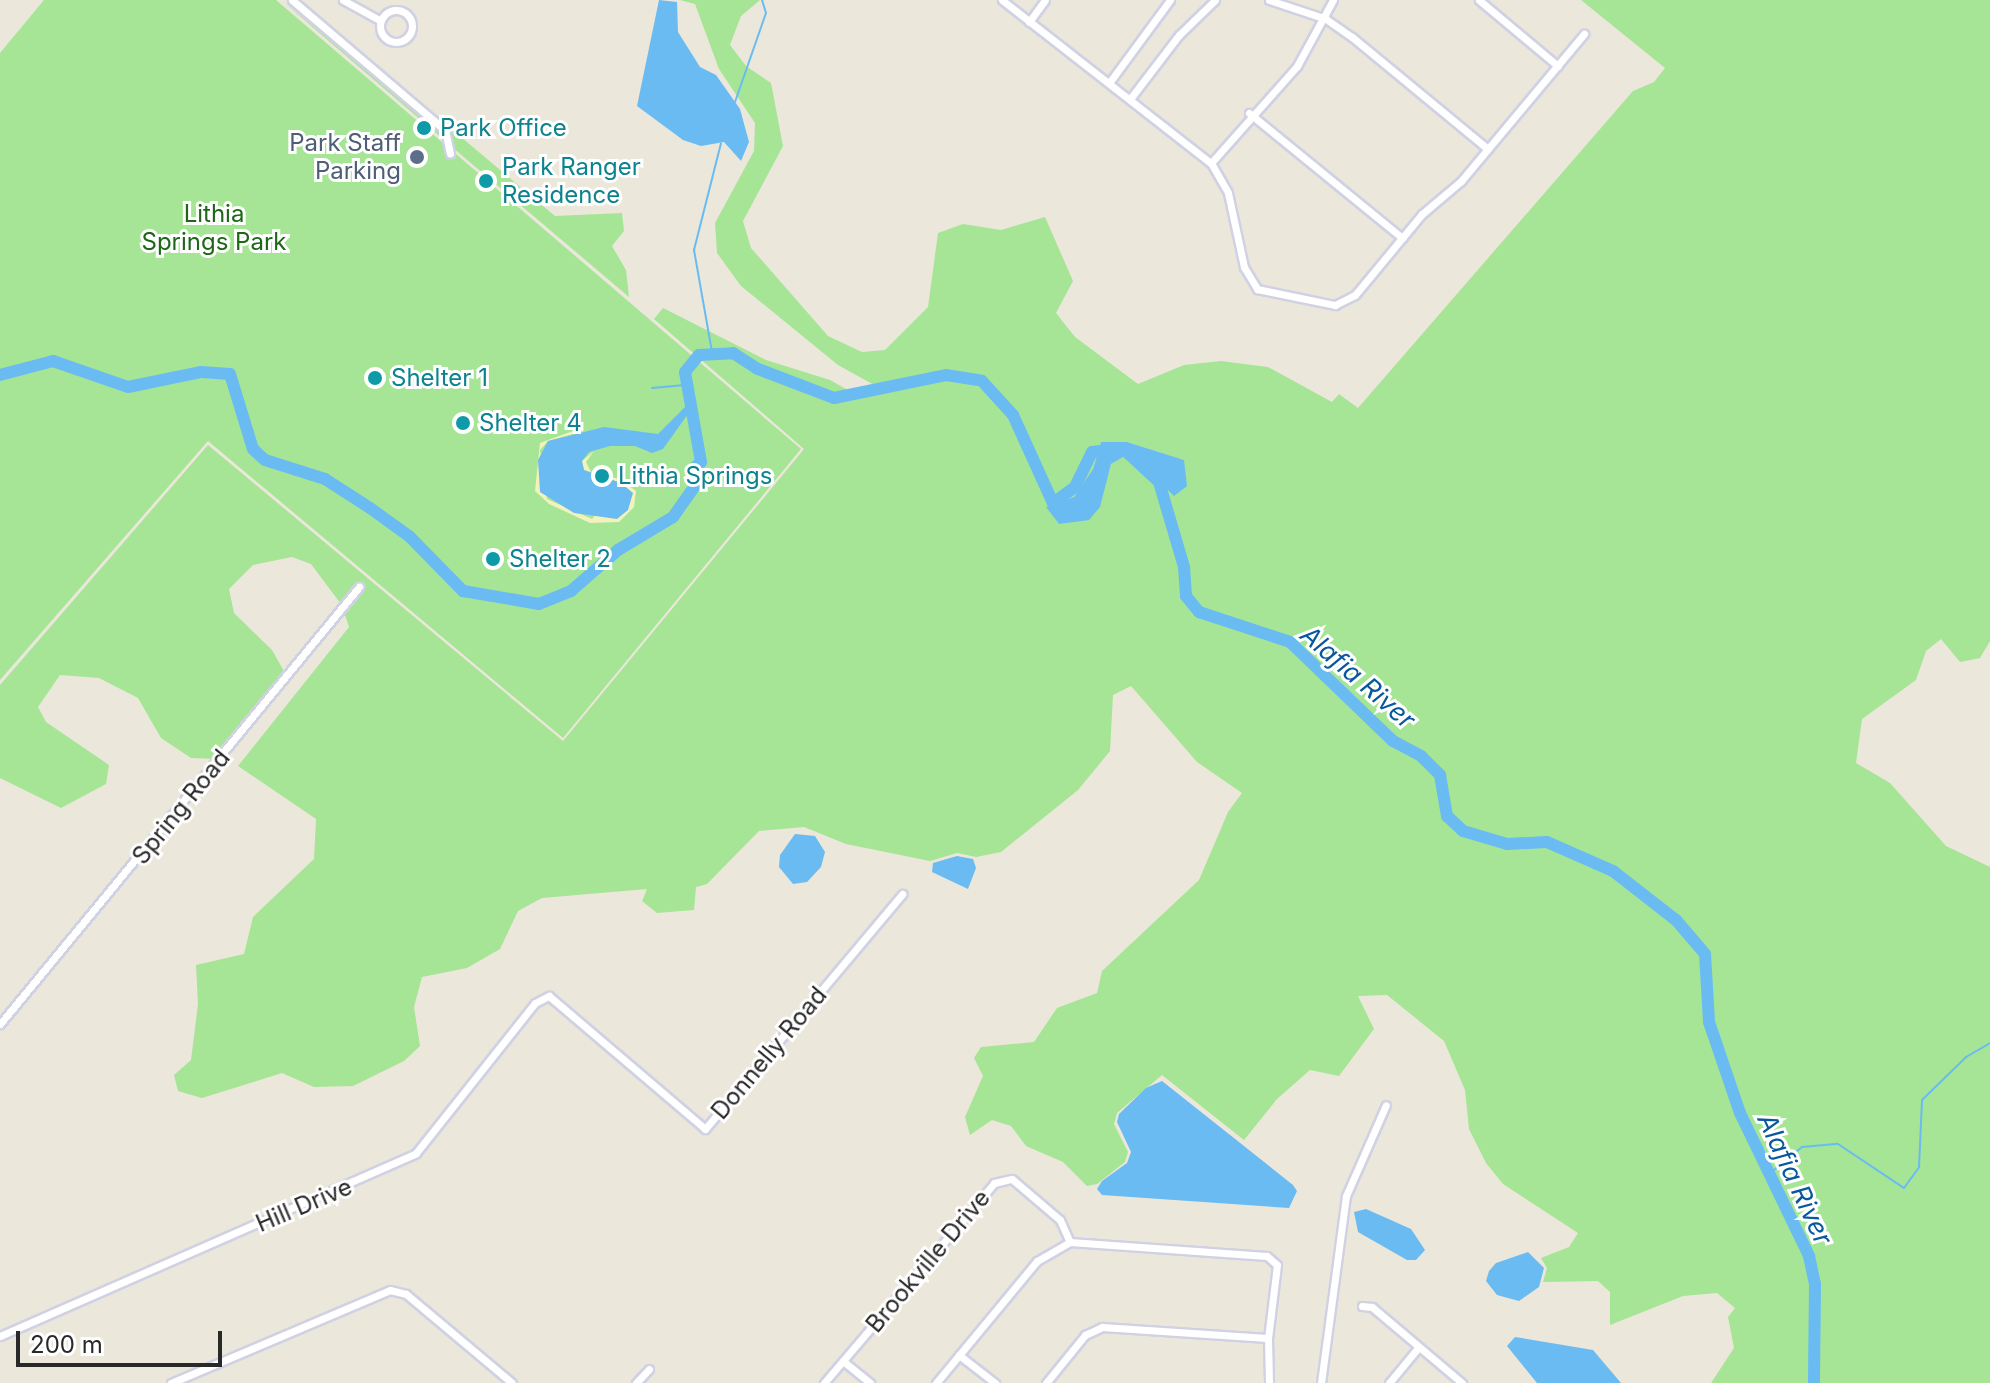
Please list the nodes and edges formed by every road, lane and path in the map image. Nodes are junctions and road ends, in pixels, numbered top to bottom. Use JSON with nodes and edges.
{"nodes":[{"id":1,"x":292,"y":0,"type":"edge"},
{"id":2,"x":343,"y":0,"type":"edge"},
{"id":3,"x":1002,"y":0,"type":"edge"},
{"id":4,"x":1045,"y":0,"type":"edge"},
{"id":5,"x":1170,"y":0,"type":"edge"},
{"id":6,"x":1215,"y":0,"type":"edge"},
{"id":7,"x":1269,"y":0,"type":"edge"},
{"id":8,"x":1333,"y":0,"type":"edge"},
{"id":9,"x":1479,"y":0,"type":"edge"},
{"id":10,"x":1326,"y":19,"type":"junction"},
{"id":11,"x":381,"y":21,"type":"junction"},
{"id":12,"x":1029,"y":22,"type":"junction"},
{"id":13,"x":1584,"y":34,"type":"dead end"},
{"id":14,"x":1558,"y":66,"type":"junction"},
{"id":15,"x":1109,"y":83,"type":"junction"},
{"id":16,"x":1130,"y":99,"type":"junction"},
{"id":17,"x":1249,"y":113,"type":"junction"},
{"id":18,"x":1488,"y":149,"type":"junction"},
{"id":19,"x":450,"y":153,"type":"dead end"},
{"id":20,"x":1211,"y":163,"type":"junction"},
{"id":21,"x":1402,"y":238,"type":"junction"},
{"id":22,"x":359,"y":587,"type":"dead end"},
{"id":23,"x":902,"y":894,"type":"dead end"},
{"id":24,"x":549,"y":996,"type":"joint"},
{"id":25,"x":0,"y":1024,"type":"edge"},
{"id":26,"x":1386,"y":1105,"type":"dead end"},
{"id":27,"x":1070,"y":1242,"type":"junction"},
{"id":28,"x":1362,"y":1306,"type":"dead end"},
{"id":29,"x":0,"y":1336,"type":"edge"},
{"id":30,"x":1268,"y":1338,"type":"junction"},
{"id":31,"x":1418,"y":1348,"type":"junction"},
{"id":32,"x":959,"y":1355,"type":"junction"},
{"id":33,"x":843,"y":1361,"type":"junction"},
{"id":34,"x":649,"y":1369,"type":"dead end"},
{"id":35,"x":171,"y":1383,"type":"edge"},
{"id":36,"x":512,"y":1383,"type":"edge"},
{"id":37,"x":636,"y":1383,"type":"edge"},
{"id":38,"x":824,"y":1383,"type":"edge"},
{"id":39,"x":870,"y":1383,"type":"edge"},
{"id":40,"x":936,"y":1383,"type":"edge"},
{"id":41,"x":995,"y":1383,"type":"edge"},
{"id":42,"x":1046,"y":1383,"type":"edge"},
{"id":43,"x":1269,"y":1383,"type":"edge"},
{"id":44,"x":1321,"y":1383,"type":"edge"},
{"id":45,"x":1389,"y":1383,"type":"edge"},
{"id":46,"x":1462,"y":1383,"type":"edge"}],
"edges":[{"from":1,"to":19,"type":"street"},
{"from":2,"to":11,"type":"street"},
{"from":3,"to":12,"type":"street"},
{"from":4,"to":12,"type":"street"},
{"from":5,"to":15,"type":"street"},
{"from":6,"to":16,"type":"street"},
{"from":7,"to":10,"type":"street"},
{"from":8,"to":10,"type":"street"},
{"from":9,"to":14,"type":"street"},
{"from":10,"to":17,"type":"street"},
{"from":10,"to":18,"type":"street"},
{"from":11,"to":11,"type":"street"},
{"from":12,"to":15,"type":"street"},
{"from":13,"to":14,"type":"street"},
{"from":14,"to":18,"type":"street"},
{"from":15,"to":16,"type":"street"},
{"from":16,"to":20,"type":"street"},
{"from":17,"to":20,"type":"street"},
{"from":17,"to":21,"type":"street"},
{"from":18,"to":21,"type":"street"},
{"from":20,"to":21,"type":"street"},
{"from":22,"to":25,"type":"street","name":"Spring Road"},
{"from":23,"to":24,"type":"street","name":"Donnelly Road"},
{"from":24,"to":29,"type":"street","name":"Hill Drive"},
{"from":26,"to":44,"type":"street"},
{"from":27,"to":30,"type":"street"},
{"from":27,"to":32,"type":"street"},
{"from":27,"to":33,"type":"street","name":"Brookville Drive"},
{"from":28,"to":31,"type":"street"},
{"from":30,"to":42,"type":"street"},
{"from":30,"to":43,"type":"street"},
{"from":31,"to":45,"type":"street"},
{"from":31,"to":46,"type":"street"},
{"from":32,"to":40,"type":"street"},
{"from":32,"to":41,"type":"street"},
{"from":33,"to":38,"type":"street","name":"Brookville Drive"},
{"from":33,"to":39,"type":"street"},
{"from":34,"to":37,"type":"street"},
{"from":35,"to":36,"type":"street"}]}
